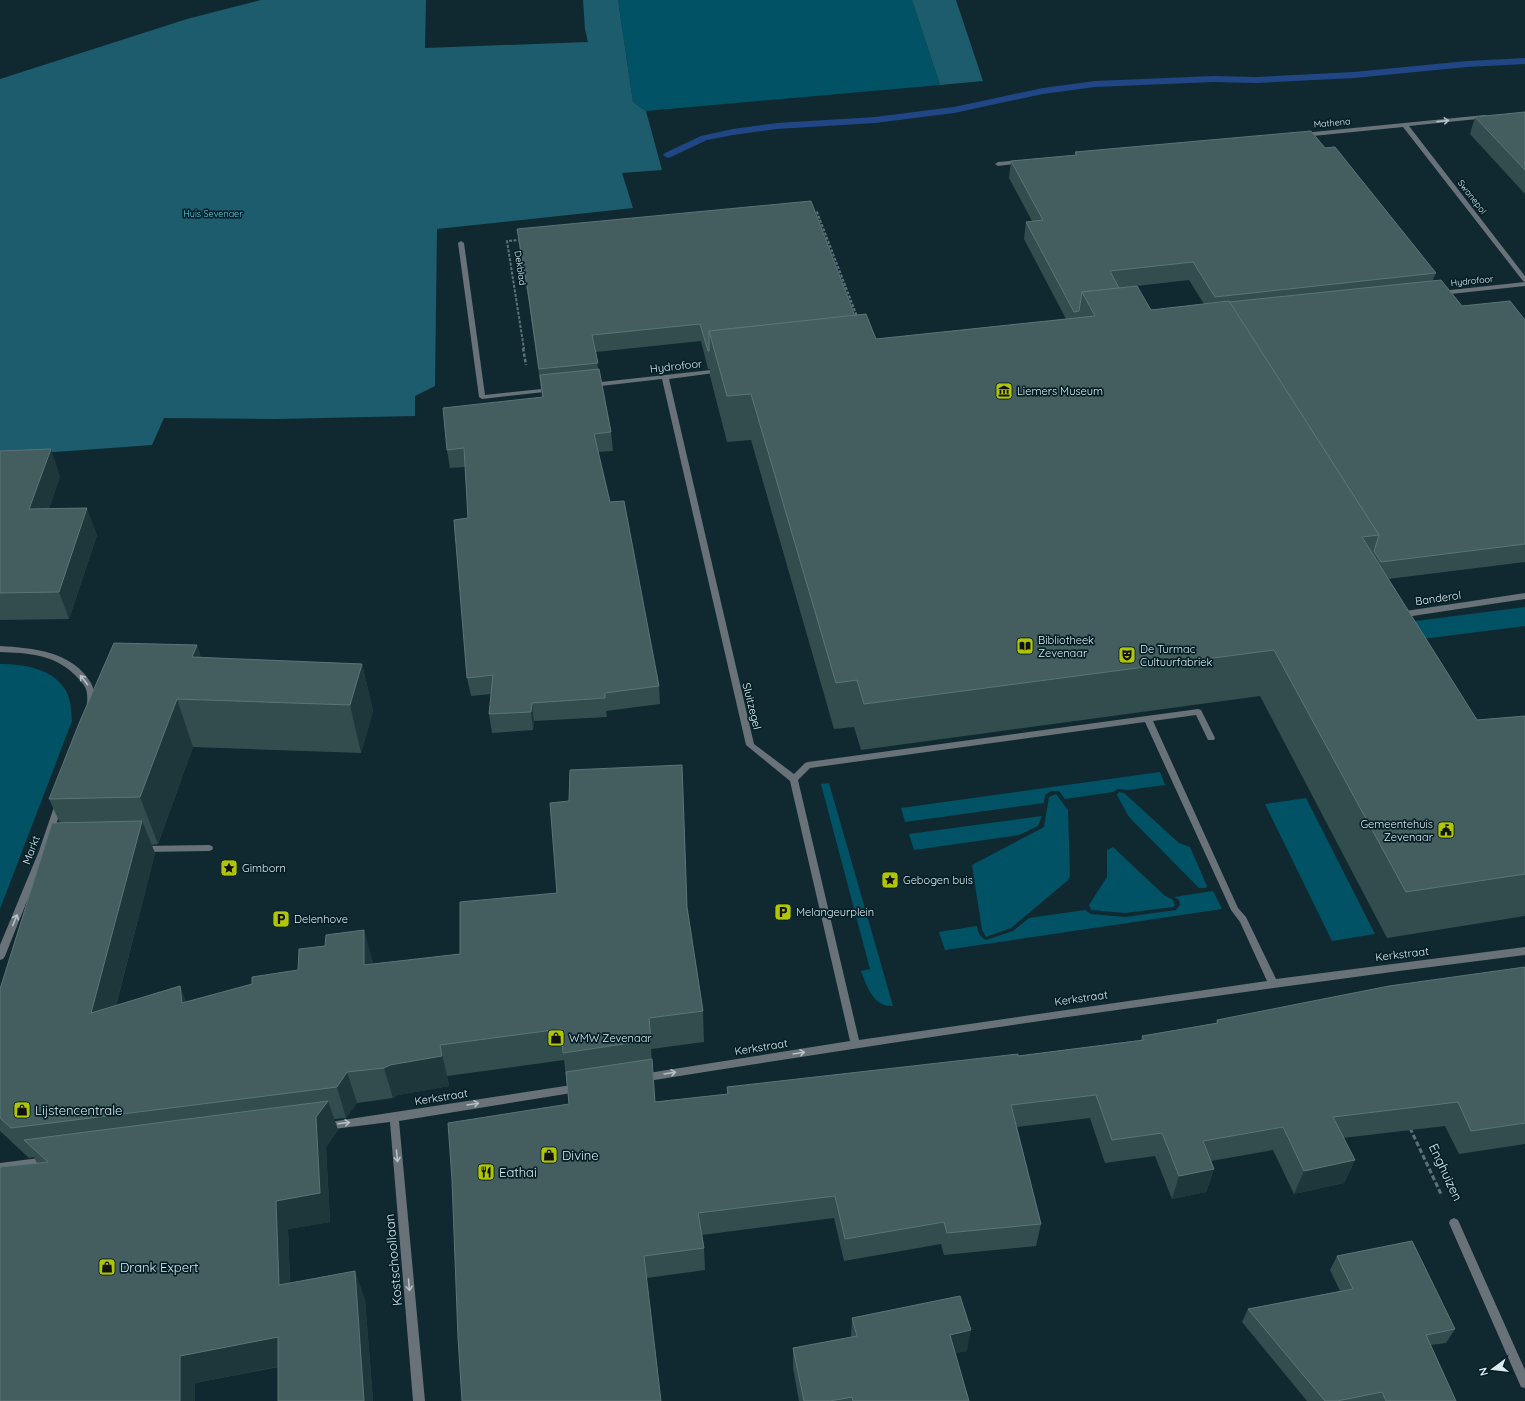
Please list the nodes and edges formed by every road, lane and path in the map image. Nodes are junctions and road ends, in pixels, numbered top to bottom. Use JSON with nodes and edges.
{"nodes":[{"id":1,"x":1495,"y":116,"type":"edge"},
{"id":2,"x":1405,"y":125,"type":"junction"},
{"id":3,"x":1295,"y":136,"type":"edge"},
{"id":4,"x":1029,"y":161,"type":"edge"},
{"id":5,"x":998,"y":164,"type":"dead end"},
{"id":6,"x":809,"y":213,"type":"edge"},
{"id":7,"x":523,"y":240,"type":"edge"},
{"id":8,"x":461,"y":243,"type":"dead end"},
{"id":9,"x":1525,"y":280,"type":"edge"},
{"id":10,"x":1525,"y":284,"type":"edge"},
{"id":11,"x":1432,"y":294,"type":"edge"},
{"id":12,"x":858,"y":319,"type":"edge"},
{"id":13,"x":726,"y":370,"type":"edge"},
{"id":14,"x":664,"y":377,"type":"junction"},
{"id":15,"x":585,"y":386,"type":"edge"},
{"id":16,"x":562,"y":389,"type":"edge"},
{"id":17,"x":530,"y":392,"type":"junction"},
{"id":18,"x":1525,"y":596,"type":"edge"},
{"id":19,"x":1391,"y":616,"type":"edge"},
{"id":20,"x":0,"y":649,"type":"edge"},
{"id":21,"x":91,"y":716,"type":"edge"},
{"id":22,"x":1148,"y":719,"type":"junction"},
{"id":23,"x":1211,"y":738,"type":"dead end"},
{"id":24,"x":794,"y":779,"type":"junction"},
{"id":25,"x":61,"y":798,"type":"edge"},
{"id":26,"x":209,"y":848,"type":"dead end"},
{"id":27,"x":136,"y":849,"type":"edge"},
{"id":28,"x":1525,"y":951,"type":"edge"},
{"id":29,"x":0,"y":956,"type":"edge"},
{"id":30,"x":1273,"y":983,"type":"junction"},
{"id":31,"x":855,"y":1044,"type":"junction"},
{"id":32,"x":628,"y":1080,"type":"edge"},
{"id":33,"x":589,"y":1086,"type":"edge"},
{"id":34,"x":394,"y":1117,"type":"junction"},
{"id":35,"x":1408,"y":1123,"type":"edge"},
{"id":36,"x":315,"y":1127,"type":"edge"},
{"id":37,"x":54,"y":1161,"type":"edge"},
{"id":38,"x":0,"y":1168,"type":"edge"},
{"id":39,"x":1454,"y":1223,"type":"joint"},
{"id":40,"x":1525,"y":1384,"type":"edge"},
{"id":41,"x":420,"y":1401,"type":"edge"}],
"edges":[{"from":2,"to":1,"type":"street","name":"Mathena","one_way":true},
{"from":2,"to":3,"type":"street","name":"Mathena"},
{"from":2,"to":9,"type":"street","name":"Swanepol"},
{"from":4,"to":5,"type":"street"},
{"from":6,"to":12,"type":"path"},
{"from":7,"to":17,"type":"path","name":"Dekblad"},
{"from":8,"to":17,"type":"street"},
{"from":10,"to":11,"type":"street","name":"Hydrofoor"},
{"from":13,"to":14,"type":"street","name":"Hydrofoor"},
{"from":14,"to":15,"type":"street","name":"Hydrofoor"},
{"from":14,"to":24,"type":"street","name":"Sluitzegel"},
{"from":16,"to":17,"type":"street"},
{"from":18,"to":19,"type":"street","name":"Banderol"},
{"from":21,"to":20,"type":"street","one_way":true},
{"from":22,"to":23,"type":"street"},
{"from":22,"to":24,"type":"street"},
{"from":22,"to":30,"type":"street"},
{"from":24,"to":31,"type":"street"},
{"from":29,"to":25,"type":"street","name":"Markt","one_way":true},
{"from":26,"to":27,"type":"street"},
{"from":28,"to":30,"type":"street","name":"Kerkstraat"},
{"from":30,"to":31,"type":"street","name":"Kerkstraat"},
{"from":32,"to":31,"type":"street","name":"Kerkstraat","one_way":true},
{"from":34,"to":33,"type":"street","name":"Kerkstraat","one_way":true},
{"from":36,"to":34,"type":"street","name":"Kerkstraat","one_way":true},
{"from":34,"to":41,"type":"street","name":"Kostschoollaan","one_way":true},
{"from":35,"to":39,"type":"path","name":"Enghuizen"},
{"from":37,"to":38,"type":"street"},
{"from":39,"to":40,"type":"street"}]}
